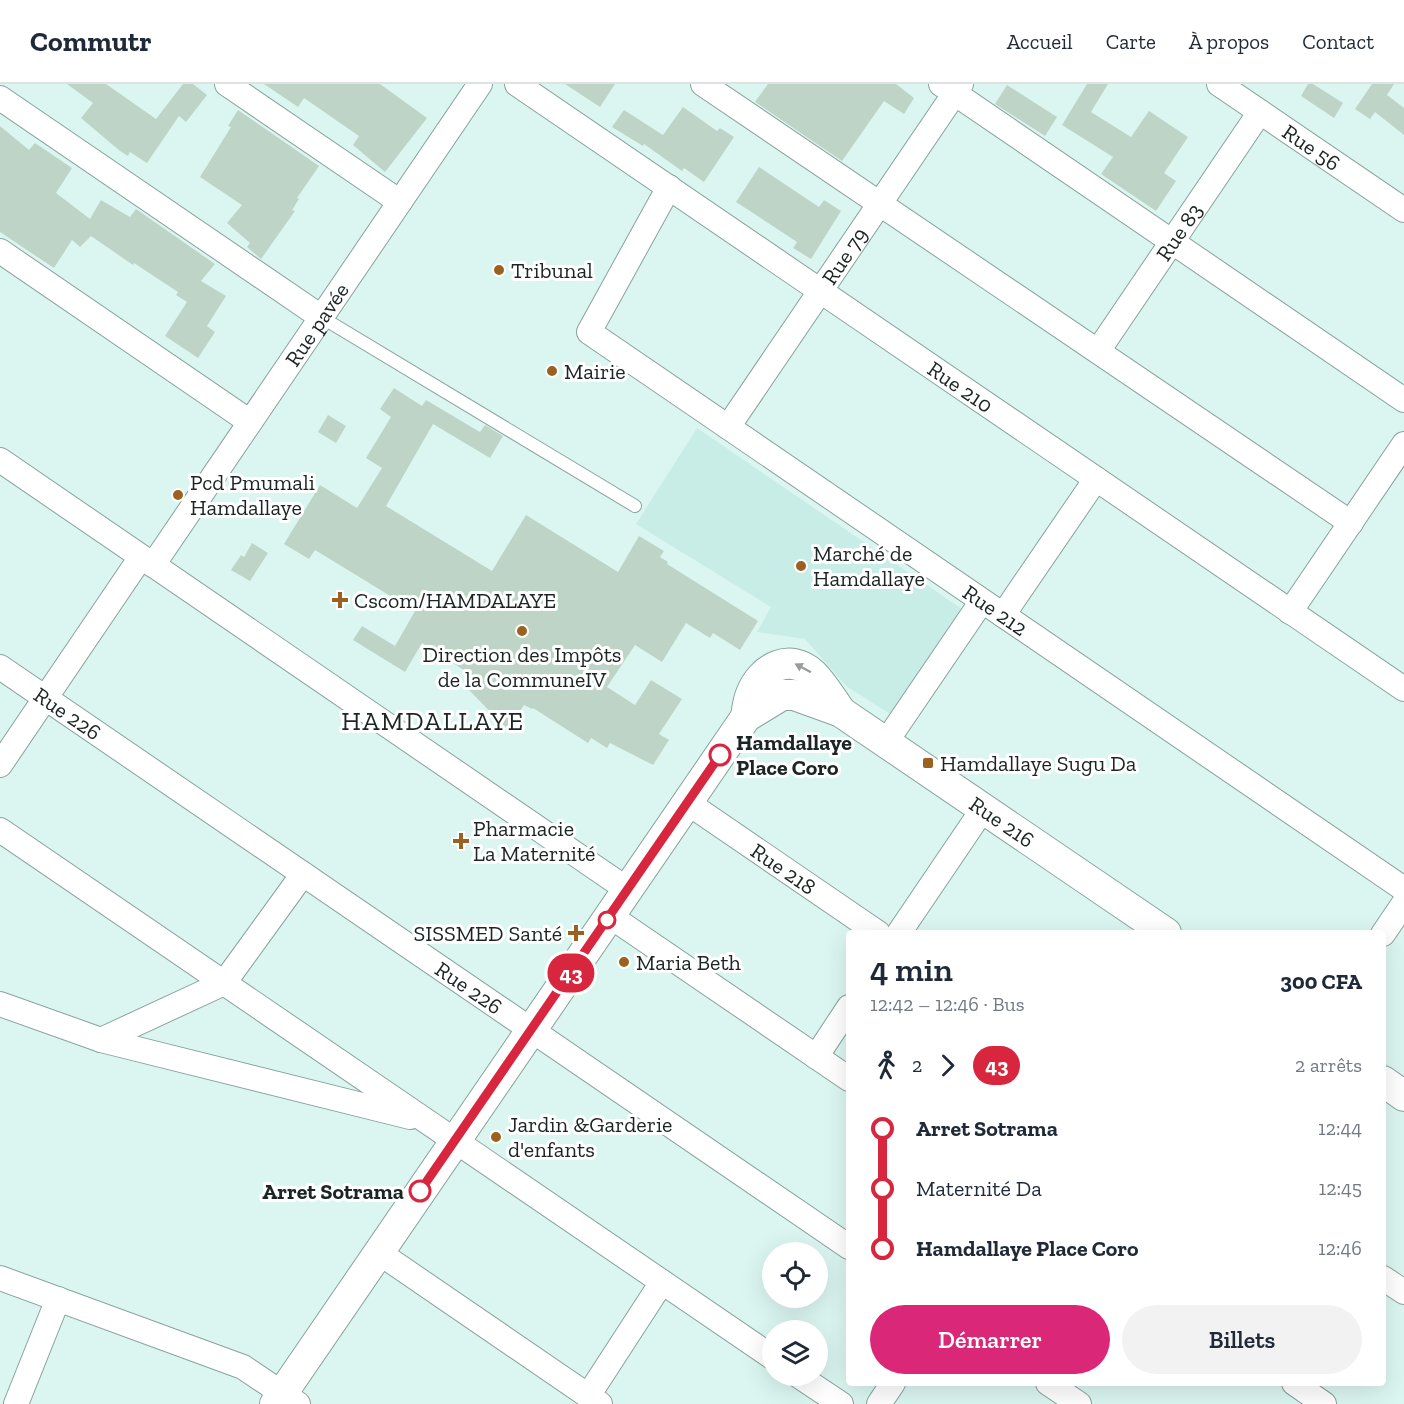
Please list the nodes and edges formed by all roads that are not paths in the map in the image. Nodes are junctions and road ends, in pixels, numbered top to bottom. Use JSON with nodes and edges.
{"nodes":[{"id":1,"x":227,"y":84,"type":"edge"},
{"id":2,"x":480,"y":84,"type":"edge"},
{"id":3,"x":517,"y":84,"type":"edge"},
{"id":4,"x":704,"y":84,"type":"edge"},
{"id":5,"x":1219,"y":84,"type":"edge"},
{"id":6,"x":952,"y":87,"type":"edge"},
{"id":7,"x":0,"y":98,"type":"edge"},
{"id":8,"x":1260,"y":112,"type":"junction"},
{"id":9,"x":669,"y":187,"type":"junction"},
{"id":10,"x":400,"y":202,"type":"junction"},
{"id":11,"x":880,"y":203,"type":"junction"},
{"id":12,"x":1404,"y":210,"type":"edge"},
{"id":13,"x":1172,"y":242,"type":"junction"},
{"id":14,"x":0,"y":251,"type":"edge"},
{"id":15,"x":820,"y":291,"type":"junction"},
{"id":16,"x":321,"y":317,"type":"junction"},
{"id":17,"x":1098,"y":351,"type":"junction"},
{"id":18,"x":1404,"y":400,"type":"edge"},
{"id":19,"x":250,"y":422,"type":"junction"},
{"id":20,"x":728,"y":427,"type":"junction"},
{"id":21,"x":1404,"y":444,"type":"edge"},
{"id":22,"x":0,"y":460,"type":"edge"},
{"id":23,"x":1096,"y":479,"type":"junction"},
{"id":24,"x":635,"y":506,"type":"dead end"},
{"id":25,"x":1351,"y":523,"type":"junction"},
{"id":26,"x":147,"y":561,"type":"junction"},
{"id":27,"x":982,"y":601,"type":"junction"},
{"id":28,"x":1290,"y":612,"type":"junction"},
{"id":29,"x":1003,"y":615,"type":"junction"},
{"id":30,"x":0,"y":668,"type":"edge"},
{"id":31,"x":1404,"y":689,"type":"edge"},
{"id":32,"x":45,"y":698,"type":"junction"},
{"id":33,"x":886,"y":742,"type":"junction"},
{"id":34,"x":0,"y":765,"type":"edge"},
{"id":35,"x":688,"y":803,"type":"junction"},
{"id":36,"x":983,"y":809,"type":"junction"},
{"id":37,"x":0,"y":830,"type":"edge"},
{"id":38,"x":303,"y":874,"type":"junction"},
{"id":39,"x":1404,"y":889,"type":"edge"},
{"id":40,"x":628,"y":890,"type":"junction"},
{"id":41,"x":1404,"y":903,"type":"edge"},
{"id":42,"x":610,"y":916,"type":"junction"},
{"id":43,"x":874,"y":930,"type":"edge"},
{"id":44,"x":902,"y":930,"type":"edge"},
{"id":45,"x":1162,"y":930,"type":"edge"},
{"id":46,"x":1386,"y":930,"type":"edge"},
{"id":47,"x":224,"y":983,"type":"junction"},
{"id":48,"x":0,"y":1004,"type":"edge"},
{"id":49,"x":846,"y":1012,"type":"edge"},
{"id":50,"x":531,"y":1030,"type":"junction"},
{"id":51,"x":101,"y":1040,"type":"junction"},
{"id":52,"x":816,"y":1057,"type":"junction"},
{"id":53,"x":846,"y":1077,"type":"edge"},
{"id":54,"x":1386,"y":1083,"type":"edge"},
{"id":55,"x":1404,"y":1096,"type":"edge"},
{"id":56,"x":427,"y":1121,"type":"junction"},
{"id":57,"x":455,"y":1140,"type":"junction"},
{"id":58,"x":846,"y":1245,"type":"edge"},
{"id":59,"x":378,"y":1252,"type":"junction"},
{"id":60,"x":0,"y":1278,"type":"edge"},
{"id":61,"x":1386,"y":1280,"type":"edge"},
{"id":62,"x":662,"y":1281,"type":"junction"},
{"id":63,"x":1404,"y":1292,"type":"edge"},
{"id":64,"x":58,"y":1299,"type":"junction"},
{"id":65,"x":762,"y":1350,"type":"edge"},
{"id":66,"x":814,"y":1386,"type":"edge"},
{"id":67,"x":891,"y":1386,"type":"edge"},
{"id":68,"x":1053,"y":1386,"type":"edge"},
{"id":69,"x":1298,"y":1386,"type":"edge"},
{"id":70,"x":1072,"y":1397,"type":"edge"},
{"id":71,"x":285,"y":1400,"type":"edge"},
{"id":72,"x":594,"y":1400,"type":"edge"},
{"id":73,"x":16,"y":1404,"type":"edge"},
{"id":74,"x":841,"y":1404,"type":"edge"},
{"id":75,"x":879,"y":1404,"type":"edge"},
{"id":76,"x":1324,"y":1404,"type":"edge"}],
"edges":[{"from":1,"to":10,"type":"street"},
{"from":2,"to":10,"type":"street","name":"Rue pavée"},
{"from":3,"to":9,"type":"street","name":"Rue 210"},
{"from":4,"to":11,"type":"street"},
{"from":5,"to":8,"type":"street","name":"Rue 56"},
{"from":6,"to":11,"type":"street","name":"Rue 79"},
{"from":6,"to":13,"type":"street"},
{"from":7,"to":16,"type":"street"},
{"from":8,"to":12,"type":"street","name":"Rue 56"},
{"from":8,"to":13,"type":"street","name":"Rue 83"},
{"from":9,"to":15,"type":"street","name":"Rue 210"},
{"from":9,"to":20,"type":"street","name":"Rue 212"},
{"from":10,"to":16,"type":"street","name":"Rue pavée"},
{"from":11,"to":15,"type":"street","name":"Rue 79"},
{"from":11,"to":17,"type":"street"},
{"from":13,"to":17,"type":"street","name":"Rue 83"},
{"from":13,"to":18,"type":"street"},
{"from":14,"to":19,"type":"street"},
{"from":15,"to":20,"type":"street","name":"Rue 79"},
{"from":15,"to":23,"type":"street","name":"Rue 210"},
{"from":16,"to":19,"type":"street","name":"Rue pavée"},
{"from":16,"to":24,"type":"lane"},
{"from":17,"to":25,"type":"street"},
{"from":19,"to":26,"type":"street","name":"Rue pavée"},
{"from":20,"to":27,"type":"street","name":"Rue 212"},
{"from":21,"to":25,"type":"street"},
{"from":22,"to":26,"type":"street"},
{"from":23,"to":28,"type":"street","name":"Rue 210"},
{"from":23,"to":29,"type":"street"},
{"from":25,"to":28,"type":"street"},
{"from":26,"to":32,"type":"street","name":"Rue pavée"},
{"from":26,"to":40,"type":"street"},
{"from":27,"to":29,"type":"street","name":"Rue 212"},
{"from":27,"to":33,"type":"street"},
{"from":28,"to":31,"type":"street","name":"Rue 210"},
{"from":29,"to":39,"type":"street","name":"Rue 212"},
{"from":30,"to":32,"type":"street","name":"Rue 226"},
{"from":32,"to":34,"type":"street","name":"Rue pavée"},
{"from":32,"to":38,"type":"street","name":"Rue 226"},
{"from":33,"to":35,"type":"street","name":"Rue 216"},
{"from":33,"to":36,"type":"street","name":"Rue 216"},
{"from":35,"to":40,"type":"street"},
{"from":35,"to":43,"type":"street","name":"Rue 218"},
{"from":36,"to":44,"type":"street"},
{"from":36,"to":45,"type":"street","name":"Rue 216"},
{"from":37,"to":47,"type":"street"},
{"from":38,"to":47,"type":"street"},
{"from":38,"to":50,"type":"street","name":"Rue 226"},
{"from":40,"to":42,"type":"street"},
{"from":41,"to":46,"type":"street"},
{"from":42,"to":50,"type":"street"},
{"from":42,"to":52,"type":"street"},
{"from":47,"to":51,"type":"street"},
{"from":47,"to":56,"type":"street"},
{"from":48,"to":51,"type":"street"},
{"from":49,"to":52,"type":"street"},
{"from":50,"to":57,"type":"street"},
{"from":50,"to":58,"type":"street","name":"Rue 226"},
{"from":51,"to":56,"type":"street"},
{"from":52,"to":53,"type":"street"},
{"from":54,"to":55,"type":"street"},
{"from":56,"to":57,"type":"street"},
{"from":57,"to":59,"type":"street"},
{"from":57,"to":62,"type":"street"},
{"from":59,"to":71,"type":"street"},
{"from":59,"to":72,"type":"street"},
{"from":60,"to":64,"type":"street"},
{"from":61,"to":63,"type":"street"},
{"from":62,"to":65,"type":"street"},
{"from":62,"to":72,"type":"street"},
{"from":64,"to":71,"type":"street"},
{"from":64,"to":73,"type":"street"},
{"from":66,"to":74,"type":"street"},
{"from":67,"to":75,"type":"street"},
{"from":68,"to":70,"type":"street"},
{"from":69,"to":76,"type":"street"}]}
